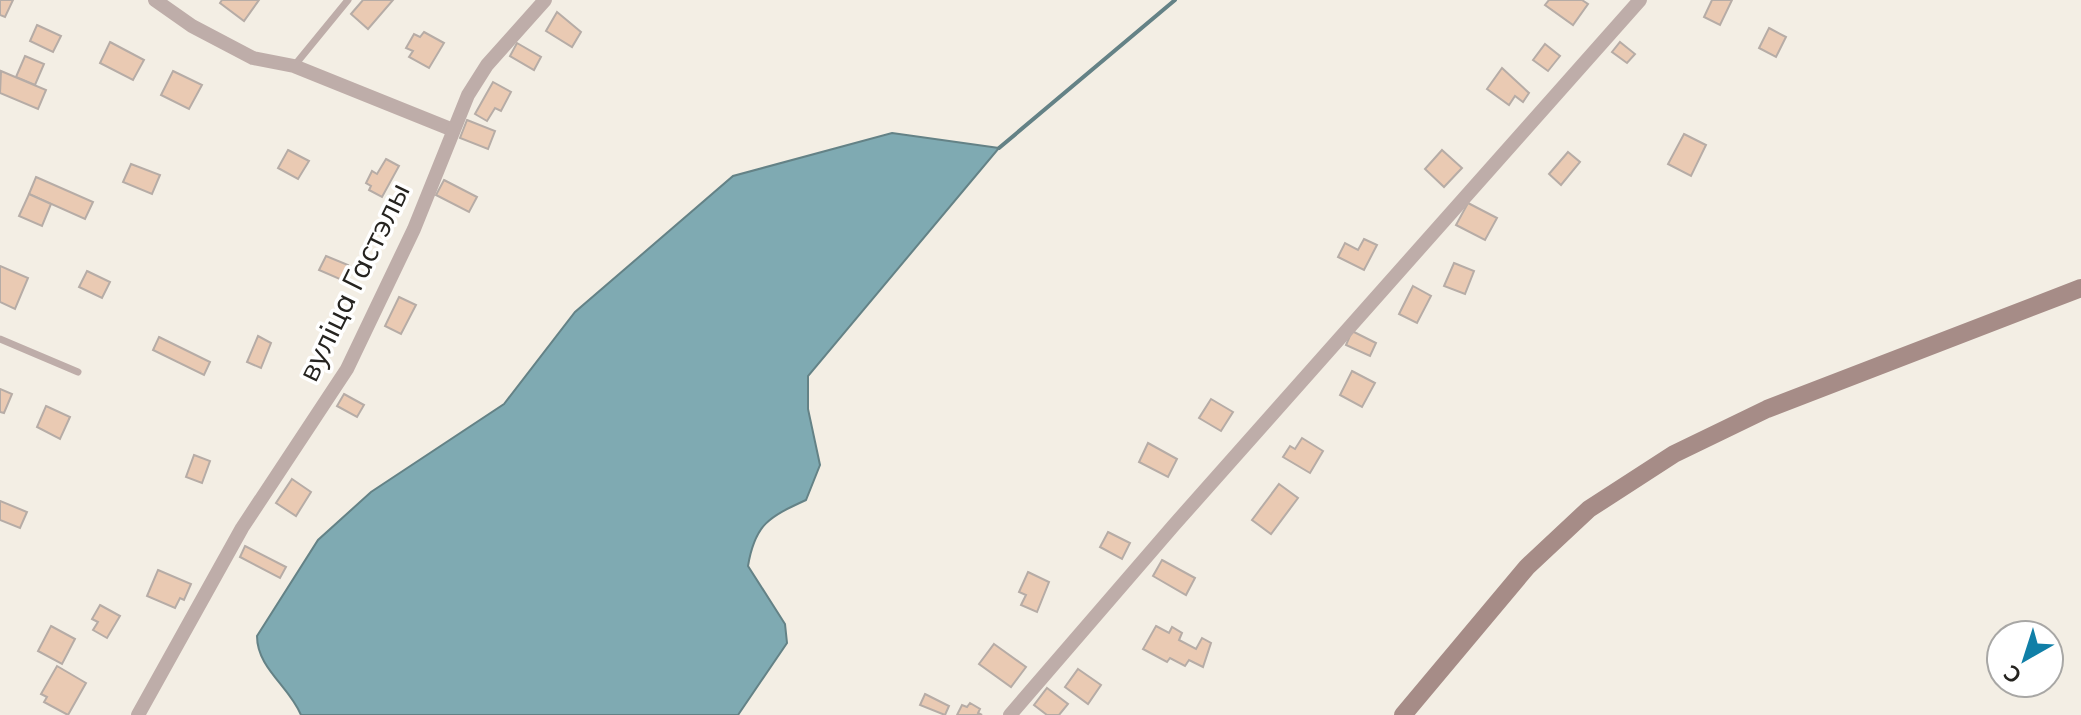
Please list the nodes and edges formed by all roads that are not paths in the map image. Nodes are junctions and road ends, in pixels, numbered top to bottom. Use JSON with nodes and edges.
{"nodes":[{"id":1,"x":155,"y":0,"type":"edge"},
{"id":2,"x":348,"y":0,"type":"edge"},
{"id":3,"x":545,"y":0,"type":"edge"},
{"id":4,"x":1640,"y":0,"type":"edge"},
{"id":5,"x":294,"y":66,"type":"junction"},
{"id":6,"x":453,"y":130,"type":"junction"},
{"id":7,"x":2081,"y":288,"type":"edge"},
{"id":8,"x":0,"y":339,"type":"edge"},
{"id":9,"x":78,"y":372,"type":"dead end"},
{"id":10,"x":138,"y":715,"type":"edge"},
{"id":11,"x":1010,"y":715,"type":"edge"},
{"id":12,"x":1403,"y":715,"type":"edge"}],
"edges":[{"from":1,"to":5,"type":"street"},
{"from":2,"to":5,"type":"lane"},
{"from":3,"to":6,"type":"street","name":"вуліца Гастэлы"},
{"from":4,"to":11,"type":"street"},
{"from":5,"to":6,"type":"street"},
{"from":6,"to":10,"type":"street","name":"вуліца Гастэлы"},
{"from":7,"to":12,"type":"street"},
{"from":8,"to":9,"type":"lane"}]}
